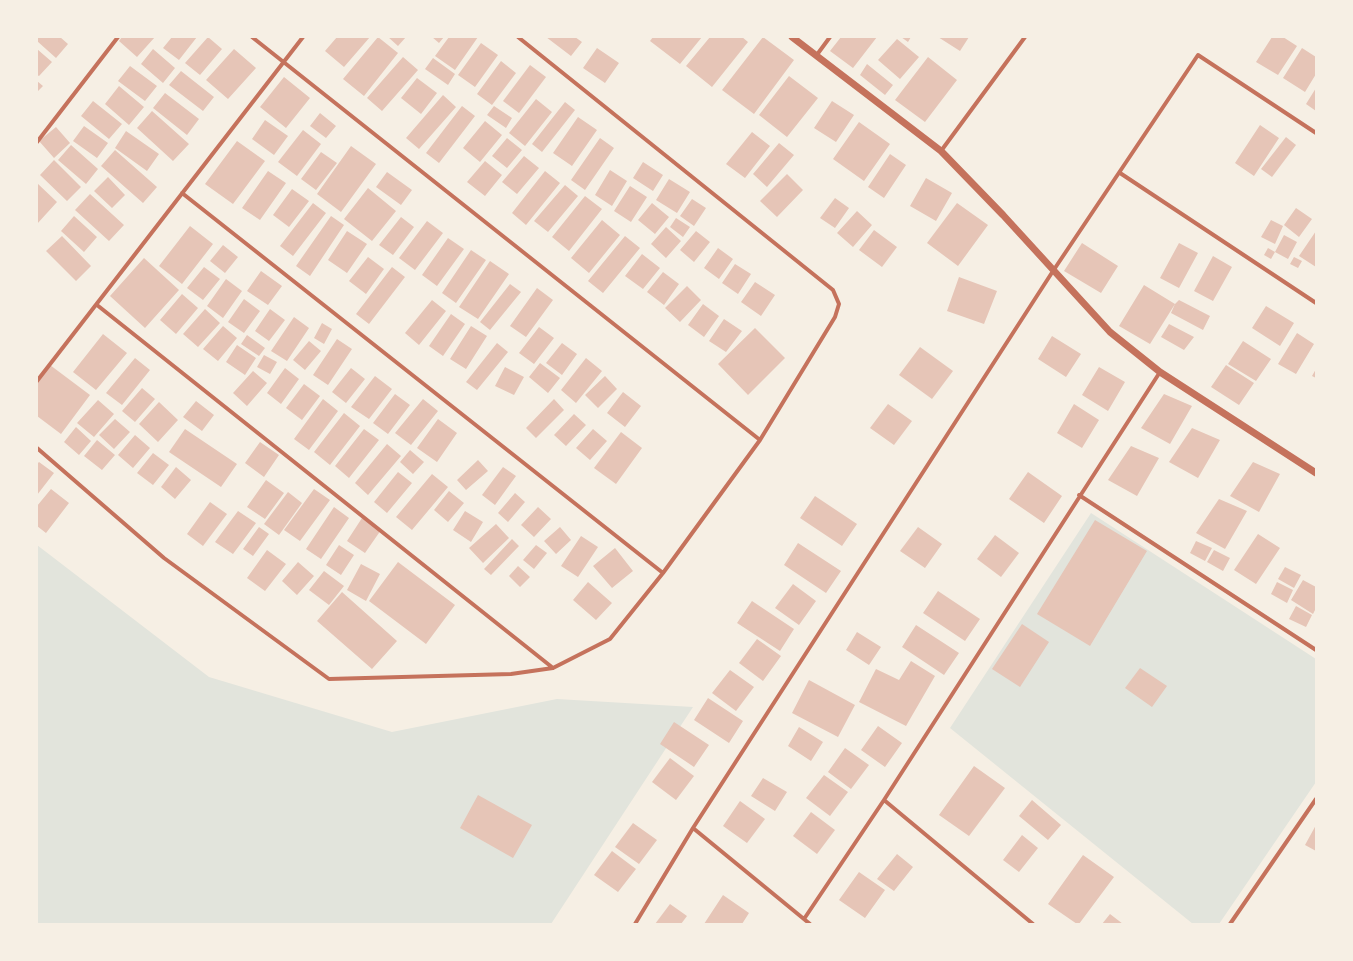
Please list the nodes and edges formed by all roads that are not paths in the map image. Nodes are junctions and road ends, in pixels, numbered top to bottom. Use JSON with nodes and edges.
{"nodes":[{"id":1,"x":118,"y":37,"type":"edge"},
{"id":2,"x":252,"y":37,"type":"edge"},
{"id":3,"x":303,"y":37,"type":"edge"},
{"id":4,"x":518,"y":37,"type":"edge"},
{"id":5,"x":792,"y":37,"type":"edge"},
{"id":6,"x":830,"y":37,"type":"edge"},
{"id":7,"x":1025,"y":37,"type":"edge"},
{"id":8,"x":816,"y":56,"type":"junction"},
{"id":9,"x":284,"y":61,"type":"junction"},
{"id":10,"x":1316,"y":133,"type":"edge"},
{"id":11,"x":37,"y":142,"type":"edge"},
{"id":12,"x":941,"y":152,"type":"junction"},
{"id":13,"x":1120,"y":173,"type":"junction"},
{"id":14,"x":182,"y":193,"type":"junction"},
{"id":15,"x":1053,"y":271,"type":"junction"},
{"id":16,"x":1316,"y":303,"type":"edge"},
{"id":17,"x":97,"y":305,"type":"junction"},
{"id":18,"x":1160,"y":372,"type":"junction"},
{"id":19,"x":37,"y":381,"type":"edge"},
{"id":20,"x":760,"y":440,"type":"junction"},
{"id":21,"x":37,"y":448,"type":"edge"},
{"id":22,"x":1316,"y":473,"type":"edge"},
{"id":23,"x":1079,"y":495,"type":"junction"},
{"id":24,"x":663,"y":573,"type":"junction"},
{"id":25,"x":1316,"y":650,"type":"edge"},
{"id":26,"x":554,"y":668,"type":"junction"},
{"id":27,"x":1316,"y":799,"type":"edge"},
{"id":28,"x":884,"y":800,"type":"junction"},
{"id":29,"x":693,"y":828,"type":"junction"},
{"id":30,"x":804,"y":919,"type":"junction"},
{"id":31,"x":635,"y":924,"type":"edge"},
{"id":32,"x":810,"y":924,"type":"edge"},
{"id":33,"x":1033,"y":924,"type":"edge"},
{"id":34,"x":1230,"y":924,"type":"edge"}],
"edges":[{"from":1,"to":11,"type":"street"},
{"from":2,"to":9,"type":"street"},
{"from":3,"to":9,"type":"street"},
{"from":4,"to":20,"type":"street"},
{"from":5,"to":8,"type":"street"},
{"from":6,"to":8,"type":"street"},
{"from":7,"to":12,"type":"street"},
{"from":8,"to":12,"type":"street"},
{"from":9,"to":14,"type":"street"},
{"from":9,"to":20,"type":"street"},
{"from":10,"to":13,"type":"street"},
{"from":12,"to":15,"type":"street"},
{"from":13,"to":15,"type":"street"},
{"from":13,"to":16,"type":"street"},
{"from":14,"to":17,"type":"street"},
{"from":14,"to":24,"type":"street"},
{"from":15,"to":18,"type":"street"},
{"from":15,"to":29,"type":"street"},
{"from":17,"to":19,"type":"street"},
{"from":17,"to":26,"type":"street"},
{"from":18,"to":22,"type":"street"},
{"from":18,"to":23,"type":"street"},
{"from":20,"to":24,"type":"street"},
{"from":21,"to":26,"type":"street"},
{"from":23,"to":25,"type":"street"},
{"from":23,"to":28,"type":"street"},
{"from":24,"to":26,"type":"street"},
{"from":27,"to":34,"type":"street"},
{"from":28,"to":30,"type":"street"},
{"from":28,"to":33,"type":"street"},
{"from":29,"to":30,"type":"street"},
{"from":29,"to":31,"type":"street"},
{"from":30,"to":32,"type":"street"}]}
